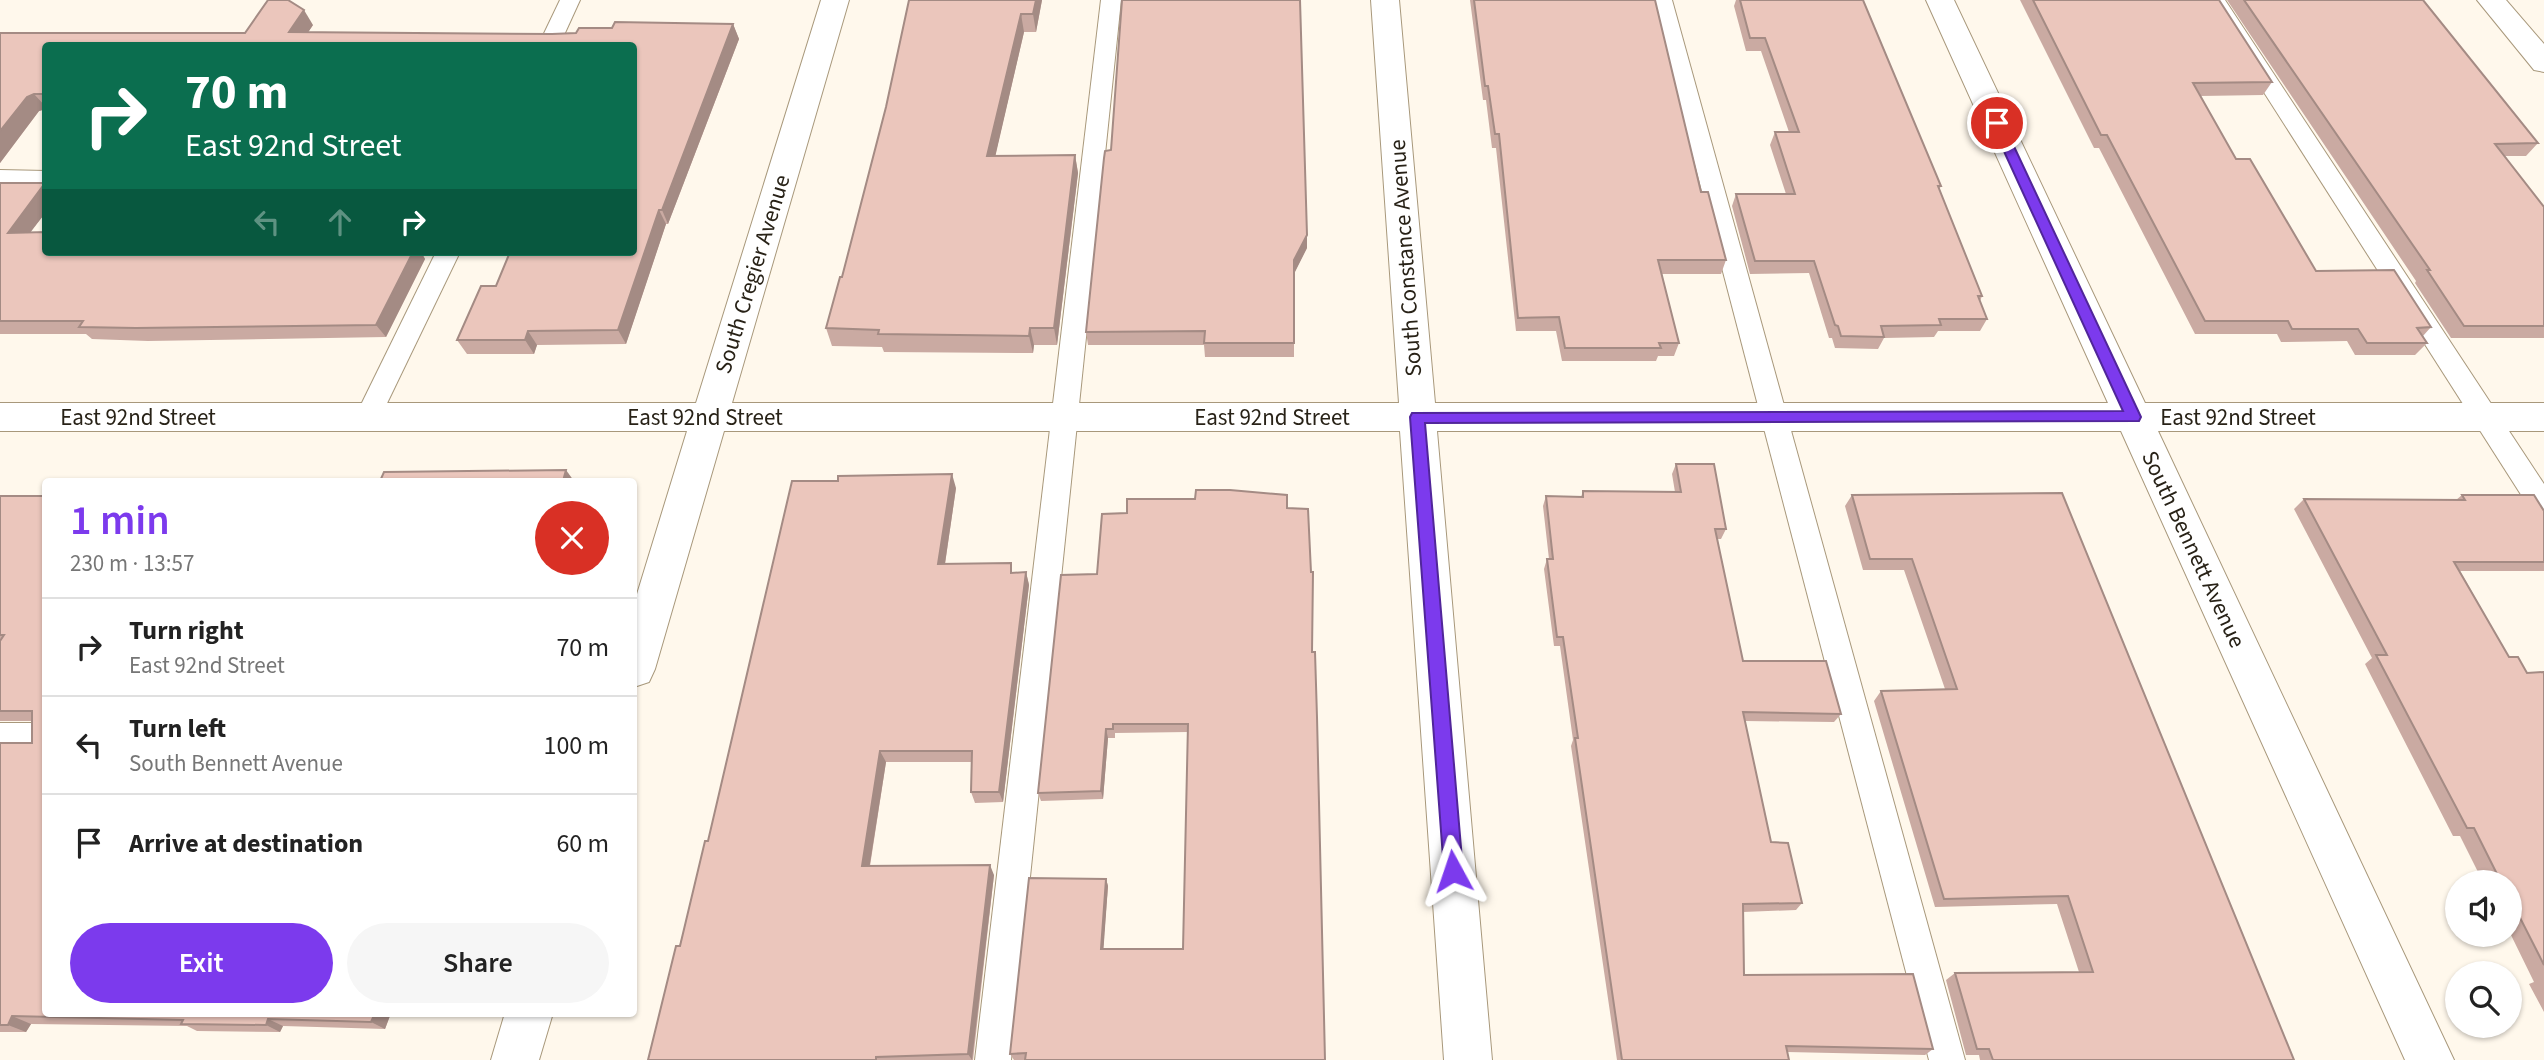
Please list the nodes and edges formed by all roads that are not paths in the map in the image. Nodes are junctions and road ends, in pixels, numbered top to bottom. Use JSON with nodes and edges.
{"nodes":[{"id":1,"x":570,"y":0,"type":"edge"},
{"id":2,"x":835,"y":0,"type":"edge"},
{"id":3,"x":1111,"y":0,"type":"edge"},
{"id":4,"x":1385,"y":0,"type":"edge"},
{"id":5,"x":1662,"y":0,"type":"edge"},
{"id":6,"x":1940,"y":0,"type":"edge"},
{"id":7,"x":2214,"y":0,"type":"edge"},
{"id":8,"x":2491,"y":0,"type":"edge"},
{"id":9,"x":550,"y":42,"type":"edge"},
{"id":10,"x":2544,"y":62,"type":"edge"},
{"id":11,"x":0,"y":178,"type":"edge"},
{"id":12,"x":42,"y":178,"type":"edge"},
{"id":13,"x":446,"y":256,"type":"edge"},
{"id":14,"x":709,"y":416,"type":"junction"},
{"id":15,"x":1065,"y":416,"type":"junction"},
{"id":16,"x":0,"y":417,"type":"edge"},
{"id":17,"x":368,"y":417,"type":"junction"},
{"id":18,"x":1417,"y":417,"type":"junction"},
{"id":19,"x":1775,"y":417,"type":"junction"},
{"id":20,"x":2133,"y":417,"type":"junction"},
{"id":21,"x":2486,"y":417,"type":"junction"},
{"id":22,"x":2544,"y":417,"type":"edge"},
{"id":23,"x":2544,"y":508,"type":"edge"},
{"id":24,"x":637,"y":658,"type":"edge"},
{"id":25,"x":0,"y":737,"type":"edge"},
{"id":26,"x":42,"y":737,"type":"edge"},
{"id":27,"x":528,"y":1017,"type":"edge"},
{"id":28,"x":515,"y":1060,"type":"edge"},
{"id":29,"x":993,"y":1060,"type":"edge"},
{"id":30,"x":1468,"y":1060,"type":"edge"},
{"id":31,"x":1947,"y":1060,"type":"edge"},
{"id":32,"x":2430,"y":1060,"type":"edge"}],
"edges":[{"from":1,"to":9,"type":"lane"},
{"from":2,"to":14,"type":"street","name":"South Cregier Avenue"},
{"from":3,"to":15,"type":"lane"},
{"from":4,"to":18,"type":"street","name":"South Constance Avenue"},
{"from":5,"to":19,"type":"lane"},
{"from":6,"to":20,"type":"street","name":"South Bennett Avenue"},
{"from":7,"to":21,"type":"lane"},
{"from":8,"to":10,"type":"street"},
{"from":11,"to":12,"type":"lane"},
{"from":13,"to":17,"type":"lane"},
{"from":14,"to":15,"type":"street","name":"East 92nd Street"},
{"from":14,"to":17,"type":"street","name":"East 92nd Street"},
{"from":14,"to":24,"type":"street","name":"South Cregier Avenue"},
{"from":15,"to":18,"type":"street","name":"East 92nd Street"},
{"from":15,"to":29,"type":"lane"},
{"from":16,"to":17,"type":"street","name":"East 92nd Street"},
{"from":18,"to":19,"type":"street","name":"East 92nd Street"},
{"from":18,"to":30,"type":"street","name":"South Constance Avenue"},
{"from":19,"to":20,"type":"street","name":"East 92nd Street"},
{"from":19,"to":31,"type":"lane"},
{"from":20,"to":21,"type":"street","name":"East 92nd Street"},
{"from":20,"to":32,"type":"street","name":"South Bennett Avenue"},
{"from":21,"to":22,"type":"street","name":"East 92nd Street"},
{"from":21,"to":23,"type":"lane"},
{"from":25,"to":26,"type":"lane"},
{"from":27,"to":28,"type":"street"}]}
